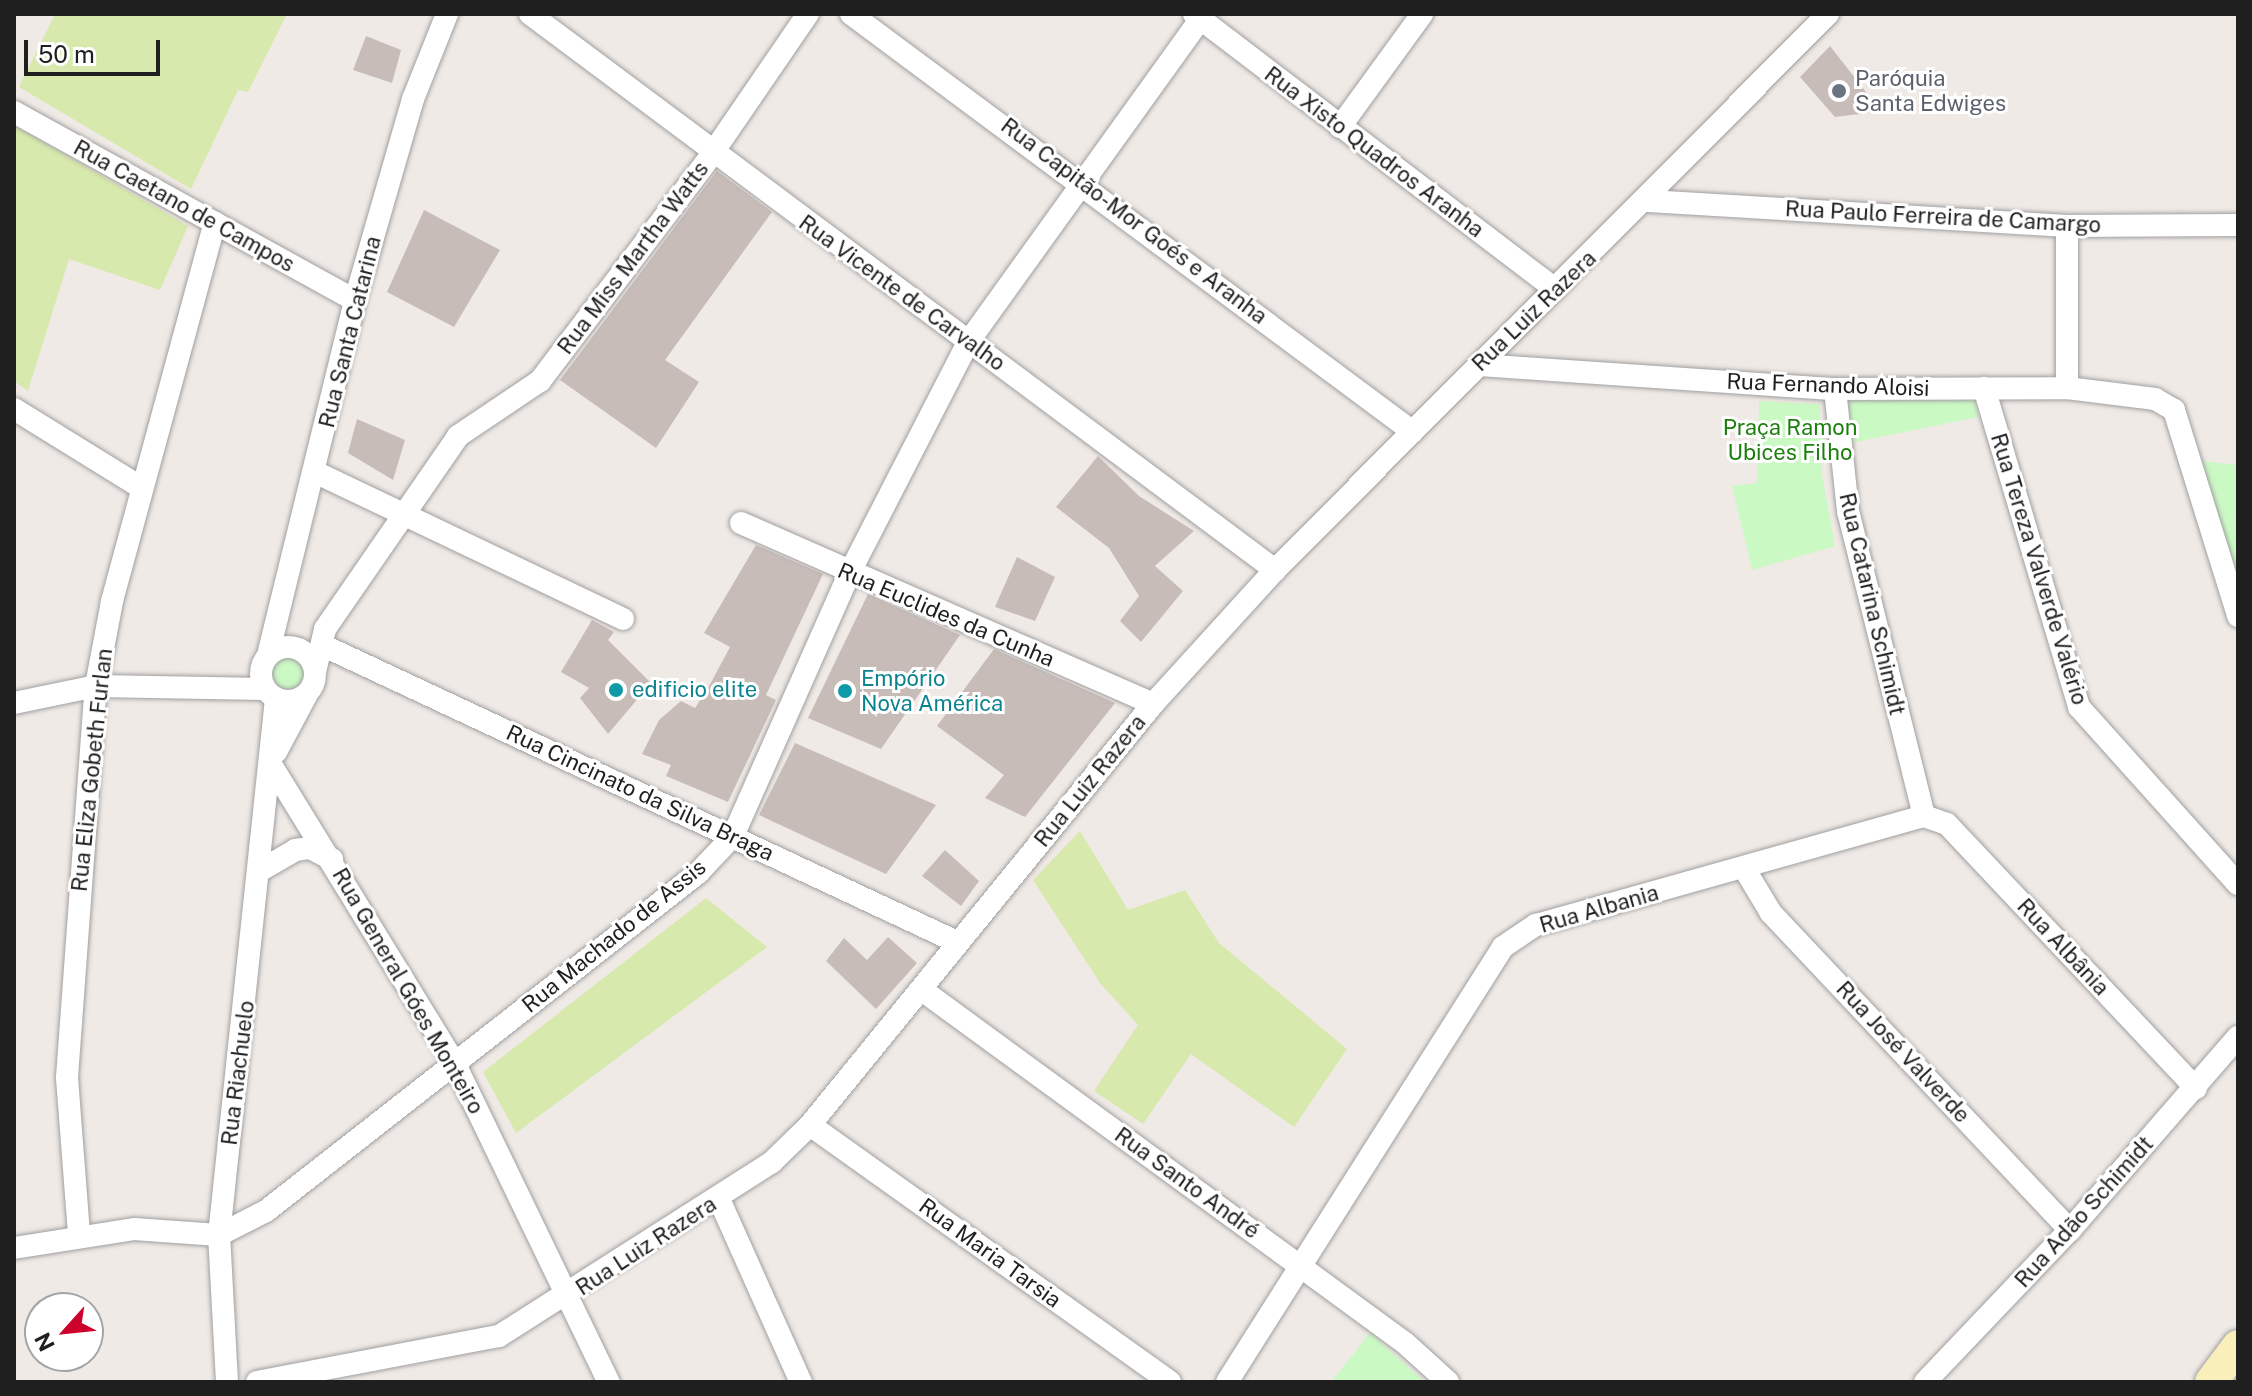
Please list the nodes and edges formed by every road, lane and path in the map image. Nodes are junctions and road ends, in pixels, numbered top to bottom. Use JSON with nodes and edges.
{"nodes":[{"id":1,"x":530,"y":14,"type":"edge"},
{"id":2,"x":808,"y":14,"type":"edge"},
{"id":3,"x":851,"y":14,"type":"edge"},
{"id":4,"x":1422,"y":14,"type":"edge"},
{"id":5,"x":1828,"y":14,"type":"edge"},
{"id":6,"x":440,"y":16,"type":"edge"},
{"id":7,"x":1199,"y":16,"type":"edge"},
{"id":8,"x":14,"y":112,"type":"edge"},
{"id":9,"x":1340,"y":127,"type":"junction"},
{"id":10,"x":712,"y":154,"type":"junction"},
{"id":11,"x":1687,"y":161,"type":"junction"},
{"id":12,"x":1079,"y":180,"type":"junction"},
{"id":13,"x":1648,"y":201,"type":"junction"},
{"id":14,"x":1688,"y":204,"type":"junction"},
{"id":15,"x":215,"y":223,"type":"junction"},
{"id":16,"x":2238,"y":225,"type":"edge"},
{"id":17,"x":2067,"y":226,"type":"junction"},
{"id":18,"x":1555,"y":289,"type":"junction"},
{"id":19,"x":355,"y":300,"type":"junction"},
{"id":20,"x":969,"y":341,"type":"junction"},
{"id":21,"x":1479,"y":365,"type":"junction"},
{"id":22,"x":1984,"y":388,"type":"junction"},
{"id":23,"x":2067,"y":388,"type":"junction"},
{"id":24,"x":1835,"y":389,"type":"junction"},
{"id":25,"x":14,"y":409,"type":"edge"},
{"id":26,"x":1413,"y":432,"type":"junction"},
{"id":27,"x":317,"y":473,"type":"junction"},
{"id":28,"x":142,"y":488,"type":"junction"},
{"id":29,"x":404,"y":518,"type":"junction"},
{"id":30,"x":741,"y":523,"type":"dead end"},
{"id":31,"x":1275,"y":570,"type":"junction"},
{"id":32,"x":849,"y":574,"type":"junction"},
{"id":33,"x":2238,"y":616,"type":"edge"},
{"id":34,"x":623,"y":619,"type":"dead end"},
{"id":35,"x":324,"y":637,"type":"junction"},
{"id":36,"x":291,"y":647,"type":"junction"},
{"id":37,"x":268,"y":655,"type":"junction"},
{"id":38,"x":311,"y":683,"type":"junction"},
{"id":39,"x":96,"y":686,"type":"junction"},
{"id":40,"x":271,"y":694,"type":"junction"},
{"id":41,"x":14,"y":703,"type":"edge"},
{"id":42,"x":1153,"y":704,"type":"junction"},
{"id":43,"x":270,"y":763,"type":"junction"},
{"id":44,"x":1924,"y":816,"type":"junction"},
{"id":45,"x":733,"y":836,"type":"junction"},
{"id":46,"x":332,"y":860,"type":"junction"},
{"id":47,"x":1744,"y":868,"type":"junction"},
{"id":48,"x":261,"y":870,"type":"junction"},
{"id":49,"x":2238,"y":884,"type":"edge"},
{"id":50,"x":957,"y":942,"type":"junction"},
{"id":51,"x":922,"y":990,"type":"junction"},
{"id":52,"x":2238,"y":1037,"type":"edge"},
{"id":53,"x":454,"y":1062,"type":"junction"},
{"id":54,"x":2196,"y":1088,"type":"junction"},
{"id":55,"x":810,"y":1125,"type":"junction"},
{"id":56,"x":719,"y":1199,"type":"junction"},
{"id":57,"x":2070,"y":1230,"type":"junction"},
{"id":58,"x":79,"y":1234,"type":"junction"},
{"id":59,"x":219,"y":1235,"type":"junction"},
{"id":60,"x":14,"y":1248,"type":"edge"},
{"id":61,"x":1304,"y":1269,"type":"junction"},
{"id":62,"x":570,"y":1295,"type":"junction"},
{"id":63,"x":2238,"y":1346,"type":"edge"},
{"id":64,"x":227,"y":1382,"type":"edge"},
{"id":65,"x":257,"y":1382,"type":"edge"},
{"id":66,"x":609,"y":1382,"type":"edge"},
{"id":67,"x":801,"y":1382,"type":"edge"},
{"id":68,"x":1170,"y":1382,"type":"edge"},
{"id":69,"x":1227,"y":1382,"type":"edge"},
{"id":70,"x":1448,"y":1382,"type":"edge"},
{"id":71,"x":1925,"y":1382,"type":"edge"},
{"id":72,"x":2211,"y":1382,"type":"edge"}],
"edges":[{"from":1,"to":10,"type":"street","name":"Rua Vicente de Carvalho"},
{"from":2,"to":10,"type":"street","name":"Rua Miss Martha Watts"},
{"from":3,"to":12,"type":"street","name":"Rua Capitão-Mor Goés e Aranha"},
{"from":4,"to":9,"type":"street"},
{"from":5,"to":11,"type":"street","name":"Rua Luiz Razera"},
{"from":6,"to":19,"type":"street","name":"Rua Santa Catarina"},
{"from":7,"to":9,"type":"street","name":"Rua Xisto Quadros Aranha"},
{"from":7,"to":12,"type":"street","name":"Rua Machado de Assis"},
{"from":8,"to":15,"type":"street","name":"Rua Caetano de Campos"},
{"from":9,"to":18,"type":"street","name":"Rua Xisto Quadros Aranha"},
{"from":10,"to":20,"type":"street","name":"Rua Vicente de Carvalho"},
{"from":10,"to":29,"type":"street","name":"Rua Miss Martha Watts"},
{"from":11,"to":13,"type":"street","name":"Rua Luiz Razera"},
{"from":11,"to":14,"type":"street"},
{"from":12,"to":20,"type":"street","name":"Rua Machado de Assis"},
{"from":12,"to":26,"type":"street","name":"Rua Capitão-Mor Goés e Aranha"},
{"from":13,"to":14,"type":"street","name":"Rua Paulo Ferreira de Camargo"},
{"from":13,"to":18,"type":"street","name":"Rua Luiz Razera"},
{"from":14,"to":17,"type":"street","name":"Rua Paulo Ferreira de Camargo"},
{"from":15,"to":19,"type":"street","name":"Rua Caetano de Campos"},
{"from":15,"to":28,"type":"street","name":"Rua Eliza Gobeth Furlan"},
{"from":16,"to":17,"type":"street","name":"Rua Paulo Ferreira de Camargo"},
{"from":17,"to":23,"type":"street"},
{"from":18,"to":21,"type":"street","name":"Rua Luiz Razera"},
{"from":19,"to":27,"type":"street","name":"Rua Santa Catarina"},
{"from":20,"to":31,"type":"street","name":"Rua Vicente de Carvalho"},
{"from":20,"to":32,"type":"street","name":"Rua Machado de Assis"},
{"from":21,"to":24,"type":"street","name":"Rua Fernando Aloisi"},
{"from":21,"to":26,"type":"street","name":"Rua Luiz Razera"},
{"from":22,"to":23,"type":"street","name":"Rua Fernando Aloisi"},
{"from":22,"to":24,"type":"street","name":"Rua Fernando Aloisi"},
{"from":22,"to":49,"type":"street","name":"Rua Tereza Valverde Valério"},
{"from":23,"to":33,"type":"street","name":"Rua Fernando Aloisi"},
{"from":24,"to":44,"type":"street","name":"Rua Catarina Schimidt"},
{"from":25,"to":28,"type":"street"},
{"from":26,"to":31,"type":"street","name":"Rua Luiz Razera"},
{"from":27,"to":29,"type":"street"},
{"from":27,"to":37,"type":"street","name":"Rua Santa Catarina"},
{"from":28,"to":39,"type":"street","name":"Rua Eliza Gobeth Furlan"},
{"from":29,"to":34,"type":"street"},
{"from":29,"to":35,"type":"street","name":"Rua Miss Martha Watts"},
{"from":30,"to":32,"type":"street","name":"Rua Euclides da Cunha"},
{"from":31,"to":42,"type":"street","name":"Rua Luiz Razera"},
{"from":32,"to":42,"type":"street","name":"Rua Euclides da Cunha"},
{"from":32,"to":45,"type":"street","name":"Rua Machado de Assis"},
{"from":35,"to":36,"type":"street"},
{"from":35,"to":38,"type":"street"},
{"from":35,"to":45,"type":"street","name":"Rua Cincinato da Silva Braga"},
{"from":36,"to":37,"type":"street"},
{"from":36,"to":38,"type":"street"},
{"from":37,"to":40,"type":"street"},
{"from":38,"to":40,"type":"street"},
{"from":38,"to":43,"type":"street","name":"Rua Riachuelo"},
{"from":39,"to":40,"type":"street"},
{"from":39,"to":41,"type":"street"},
{"from":39,"to":58,"type":"street","name":"Rua Eliza Gobeth Furlan"},
{"from":40,"to":43,"type":"street","name":"Rua Riachuelo"},
{"from":42,"to":50,"type":"street","name":"Rua Luiz Razera"},
{"from":43,"to":46,"type":"street","name":"Rua General Góes Monteiro"},
{"from":43,"to":48,"type":"street","name":"Rua Riachuelo"},
{"from":44,"to":47,"type":"street","name":"Rua Albania"},
{"from":44,"to":54,"type":"street","name":"Rua Albânia"},
{"from":45,"to":50,"type":"street","name":"Rua Cincinato da Silva Braga"},
{"from":45,"to":53,"type":"street","name":"Rua Machado de Assis"},
{"from":46,"to":48,"type":"street","name":"Rua General Góes Monteiro"},
{"from":46,"to":53,"type":"street","name":"Rua General Góes Monteiro"},
{"from":47,"to":57,"type":"street","name":"Rua José Valverde"},
{"from":47,"to":61,"type":"street","name":"Rua Albania"},
{"from":48,"to":59,"type":"street","name":"Rua Riachuelo"},
{"from":50,"to":51,"type":"street","name":"Rua Luiz Razera"},
{"from":51,"to":55,"type":"street","name":"Rua Luiz Razera"},
{"from":51,"to":61,"type":"street","name":"Rua Santo André"},
{"from":52,"to":54,"type":"street","name":"Rua Adão Schimidt"},
{"from":53,"to":59,"type":"street","name":"Rua Machado de Assis"},
{"from":53,"to":62,"type":"street","name":"Rua General Góes Monteiro"},
{"from":54,"to":57,"type":"street","name":"Rua Adão Schimidt"},
{"from":55,"to":56,"type":"street","name":"Rua Luiz Razera"},
{"from":55,"to":68,"type":"street","name":"Rua Maria Tarsia"},
{"from":56,"to":62,"type":"street","name":"Rua Luiz Razera"},
{"from":56,"to":67,"type":"street"},
{"from":57,"to":71,"type":"street","name":"Rua Adão Schimidt"},
{"from":58,"to":59,"type":"street"},
{"from":58,"to":60,"type":"street"},
{"from":59,"to":64,"type":"street","name":"Rua Riachuelo"},
{"from":61,"to":69,"type":"street"},
{"from":61,"to":70,"type":"street","name":"Rua Santo André"},
{"from":62,"to":65,"type":"street","name":"Rua Luiz Razera"},
{"from":62,"to":66,"type":"street","name":"Rua General Góes Monteiro"},
{"from":63,"to":72,"type":"main road"}]}
